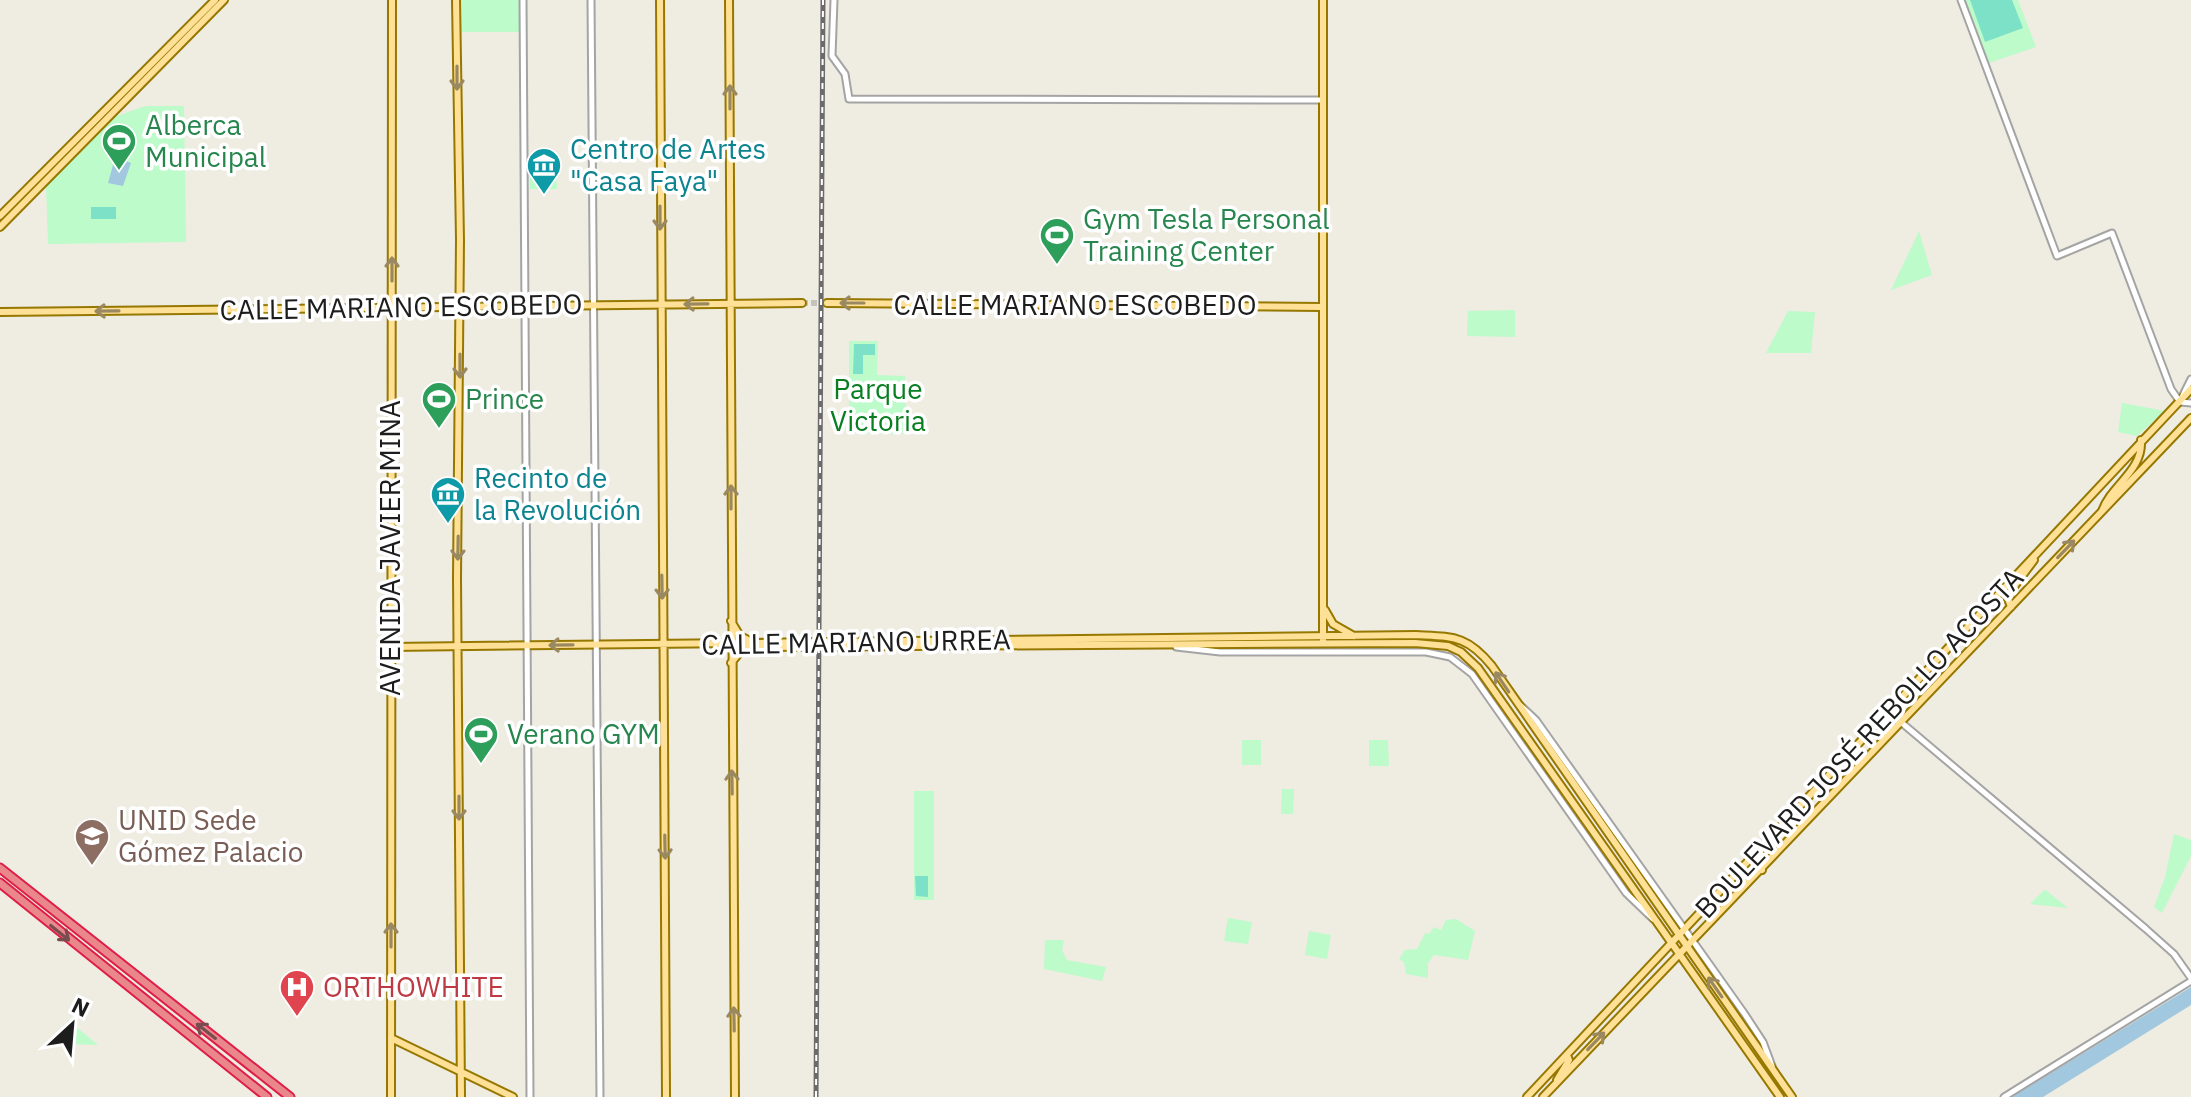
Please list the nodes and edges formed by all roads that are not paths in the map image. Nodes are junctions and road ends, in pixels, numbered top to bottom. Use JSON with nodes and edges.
{"nodes":[{"id":1,"x":215,"y":0,"type":"edge"},
{"id":2,"x":224,"y":0,"type":"edge"},
{"id":3,"x":392,"y":0,"type":"edge"},
{"id":4,"x":456,"y":0,"type":"edge"},
{"id":5,"x":523,"y":0,"type":"edge"},
{"id":6,"x":591,"y":0,"type":"edge"},
{"id":7,"x":660,"y":0,"type":"edge"},
{"id":8,"x":729,"y":0,"type":"edge"},
{"id":9,"x":834,"y":0,"type":"edge"},
{"id":10,"x":1323,"y":0,"type":"edge"},
{"id":11,"x":1961,"y":0,"type":"edge"},
{"id":12,"x":192,"y":29,"type":"junction"},
{"id":13,"x":163,"y":39,"type":"dead end"},
{"id":14,"x":165,"y":52,"type":"junction"},
{"id":15,"x":1323,"y":100,"type":"junction"},
{"id":16,"x":0,"y":216,"type":"edge"},
{"id":17,"x":0,"y":227,"type":"edge"},
{"id":18,"x":802,"y":303,"type":"tunnel mouth"},
{"id":19,"x":827,"y":303,"type":"tunnel mouth"},
{"id":20,"x":662,"y":304,"type":"junction"},
{"id":21,"x":730,"y":304,"type":"junction"},
{"id":22,"x":594,"y":305,"type":"junction"},
{"id":23,"x":525,"y":306,"type":"junction"},
{"id":24,"x":392,"y":307,"type":"junction"},
{"id":25,"x":460,"y":307,"type":"junction"},
{"id":26,"x":1322,"y":307,"type":"junction"},
{"id":27,"x":0,"y":312,"type":"edge"},
{"id":28,"x":2191,"y":379,"type":"edge"},
{"id":29,"x":2191,"y":389,"type":"edge"},
{"id":30,"x":2180,"y":402,"type":"junction"},
{"id":31,"x":2191,"y":403,"type":"edge"},
{"id":32,"x":2191,"y":418,"type":"edge"},
{"id":33,"x":2141,"y":440,"type":"junction"},
{"id":34,"x":2101,"y":515,"type":"junction"},
{"id":35,"x":2035,"y":556,"type":"junction"},
{"id":36,"x":1322,"y":600,"type":"junction"},
{"id":37,"x":2011,"y":607,"type":"junction"},
{"id":38,"x":730,"y":620,"type":"junction"},
{"id":39,"x":1357,"y":638,"type":"junction"},
{"id":40,"x":754,"y":642,"type":"junction"},
{"id":41,"x":1323,"y":642,"type":"junction"},
{"id":42,"x":730,"y":643,"type":"junction"},
{"id":43,"x":595,"y":644,"type":"junction"},
{"id":44,"x":663,"y":644,"type":"junction"},
{"id":45,"x":527,"y":645,"type":"junction"},
{"id":46,"x":458,"y":646,"type":"junction"},
{"id":47,"x":390,"y":647,"type":"junction"},
{"id":48,"x":1176,"y":647,"type":"junction"},
{"id":49,"x":731,"y":663,"type":"junction"},
{"id":50,"x":1492,"y":694,"type":"junction"},
{"id":51,"x":1516,"y":702,"type":"junction"},
{"id":52,"x":1902,"y":723,"type":"junction"},
{"id":53,"x":1776,"y":829,"type":"junction"},
{"id":54,"x":0,"y":868,"type":"edge"},
{"id":55,"x":1762,"y":870,"type":"junction"},
{"id":56,"x":0,"y":883,"type":"edge"},
{"id":57,"x":1684,"y":928,"type":"junction"},
{"id":58,"x":1677,"y":935,"type":"junction"},
{"id":59,"x":1693,"y":941,"type":"junction"},
{"id":60,"x":1671,"y":942,"type":"junction"},
{"id":61,"x":1686,"y":947,"type":"junction"},
{"id":62,"x":1679,"y":954,"type":"junction"},
{"id":63,"x":2191,"y":979,"type":"edge"},
{"id":64,"x":391,"y":1038,"type":"junction"},
{"id":65,"x":1567,"y":1055,"type":"junction"},
{"id":66,"x":1772,"y":1070,"type":"junction"},
{"id":67,"x":461,"y":1072,"type":"junction"},
{"id":68,"x":1557,"y":1080,"type":"junction"},
{"id":69,"x":267,"y":1097,"type":"edge"},
{"id":70,"x":290,"y":1097,"type":"edge"},
{"id":71,"x":391,"y":1097,"type":"edge"},
{"id":72,"x":461,"y":1097,"type":"edge"},
{"id":73,"x":513,"y":1097,"type":"edge"},
{"id":74,"x":530,"y":1097,"type":"edge"},
{"id":75,"x":600,"y":1097,"type":"edge"},
{"id":76,"x":666,"y":1097,"type":"edge"},
{"id":77,"x":735,"y":1097,"type":"edge"},
{"id":78,"x":1527,"y":1097,"type":"edge"},
{"id":79,"x":1543,"y":1097,"type":"edge"},
{"id":80,"x":1780,"y":1097,"type":"edge"},
{"id":81,"x":1792,"y":1097,"type":"edge"},
{"id":82,"x":2004,"y":1097,"type":"edge"}],
"edges":[{"from":1,"to":12,"type":"main road"},
{"from":2,"to":12,"type":"main road"},
{"from":24,"to":3,"type":"main road","name":"AVENIDA JAVIER MINA","one_way":true},
{"from":4,"to":25,"type":"main road","one_way":true},
{"from":5,"to":23,"type":"street"},
{"from":6,"to":22,"type":"street"},
{"from":7,"to":20,"type":"main road","one_way":true},
{"from":21,"to":8,"type":"main road","one_way":true},
{"from":9,"to":15,"type":"street"},
{"from":10,"to":15,"type":"main road"},
{"from":11,"to":30,"type":"street"},
{"from":12,"to":14,"type":"main road"},
{"from":12,"to":17,"type":"main road"},
{"from":13,"to":14,"type":"main road"},
{"from":14,"to":16,"type":"main road"},
{"from":15,"to":26,"type":"main road"},
{"from":18,"to":21,"type":"main road","name":"CALLE MARIANO ESCOBEDO"},
{"from":26,"to":19,"type":"main road","name":"CALLE MARIANO ESCOBEDO","one_way":true},
{"from":21,"to":20,"type":"main road","name":"CALLE MARIANO ESCOBEDO","one_way":true},
{"from":20,"to":22,"type":"main road","name":"CALLE MARIANO ESCOBEDO"},
{"from":20,"to":44,"type":"main road","one_way":true},
{"from":38,"to":21,"type":"main road","one_way":true},
{"from":22,"to":23,"type":"main road","name":"CALLE MARIANO ESCOBEDO"},
{"from":22,"to":43,"type":"street"},
{"from":23,"to":25,"type":"main road","name":"CALLE MARIANO ESCOBEDO"},
{"from":23,"to":45,"type":"street"},
{"from":24,"to":25,"type":"main road","name":"CALLE MARIANO ESCOBEDO"},
{"from":24,"to":27,"type":"main road","name":"CALLE MARIANO ESCOBEDO","one_way":true},
{"from":24,"to":47,"type":"main road","name":"AVENIDA JAVIER MINA"},
{"from":25,"to":46,"type":"main road","one_way":true},
{"from":26,"to":36,"type":"main road"},
{"from":28,"to":30,"type":"street"},
{"from":29,"to":30,"type":"main road","name":"BOULEVARD JOSÉ REBOLLO ACOSTA"},
{"from":30,"to":31,"type":"street"},
{"from":30,"to":33,"type":"main road","name":"BOULEVARD JOSÉ REBOLLO ACOSTA"},
{"from":32,"to":34,"type":"main road","name":"BOULEVARD JOSÉ REBOLLO ACOSTA"},
{"from":33,"to":34,"type":"main road"},
{"from":33,"to":35,"type":"main road","name":"BOULEVARD JOSÉ REBOLLO ACOSTA"},
{"from":37,"to":34,"type":"main road","name":"BOULEVARD JOSÉ REBOLLO ACOSTA","one_way":true},
{"from":35,"to":37,"type":"main road"},
{"from":35,"to":53,"type":"main road","name":"BOULEVARD JOSÉ REBOLLO ACOSTA"},
{"from":36,"to":39,"type":"main road"},
{"from":36,"to":41,"type":"main road"},
{"from":37,"to":52,"type":"main road","name":"BOULEVARD JOSÉ REBOLLO ACOSTA"},
{"from":38,"to":40,"type":"main road"},
{"from":38,"to":42,"type":"main road"},
{"from":39,"to":41,"type":"main road"},
{"from":51,"to":39,"type":"main road","one_way":true},
{"from":40,"to":41,"type":"main road","name":"CALLE MARIANO URREA"},
{"from":40,"to":42,"type":"main road","name":"CALLE MARIANO URREA"},
{"from":41,"to":48,"type":"main road","name":"CALLE MARIANO URREA"},
{"from":41,"to":50,"type":"main road"},
{"from":42,"to":44,"type":"main road","name":"CALLE MARIANO URREA"},
{"from":42,"to":49,"type":"main road"},
{"from":43,"to":44,"type":"main road","name":"CALLE MARIANO URREA"},
{"from":43,"to":45,"type":"main road","name":"CALLE MARIANO URREA","one_way":true},
{"from":43,"to":75,"type":"street"},
{"from":44,"to":76,"type":"main road","one_way":true},
{"from":45,"to":46,"type":"main road","name":"CALLE MARIANO URREA"},
{"from":45,"to":74,"type":"street"},
{"from":46,"to":47,"type":"main road","name":"CALLE MARIANO URREA"},
{"from":46,"to":67,"type":"main road","one_way":true},
{"from":64,"to":47,"type":"main road","name":"AVENIDA JAVIER MINA","one_way":true},
{"from":48,"to":49,"type":"main road","name":"CALLE MARIANO URREA"},
{"from":48,"to":50,"type":"street"},
{"from":77,"to":49,"type":"main road","one_way":true},
{"from":50,"to":60,"type":"main road"},
{"from":51,"to":57,"type":"street"},
{"from":51,"to":58,"type":"main road"},
{"from":52,"to":55,"type":"main road","name":"BOULEVARD JOSÉ REBOLLO ACOSTA"},
{"from":52,"to":63,"type":"street"},
{"from":53,"to":55,"type":"main road"},
{"from":53,"to":57,"type":"main road","name":"BOULEVARD JOSÉ REBOLLO ACOSTA"},
{"from":70,"to":54,"type":"highway","one_way":true},
{"from":55,"to":59,"type":"main road","name":"BOULEVARD JOSÉ REBOLLO ACOSTA"},
{"from":56,"to":69,"type":"highway","one_way":true},
{"from":57,"to":58,"type":"main road","name":"BOULEVARD JOSÉ REBOLLO ACOSTA"},
{"from":57,"to":59,"type":"street"},
{"from":58,"to":60,"type":"main road","name":"BOULEVARD JOSÉ REBOLLO ACOSTA"},
{"from":58,"to":61,"type":"main road"},
{"from":59,"to":61,"type":"main road","name":"BOULEVARD JOSÉ REBOLLO ACOSTA"},
{"from":59,"to":66,"type":"street"},
{"from":60,"to":62,"type":"main road"},
{"from":60,"to":65,"type":"main road","name":"BOULEVARD JOSÉ REBOLLO ACOSTA"},
{"from":61,"to":62,"type":"main road","name":"BOULEVARD JOSÉ REBOLLO ACOSTA"},
{"from":66,"to":61,"type":"main road","one_way":true},
{"from":68,"to":62,"type":"main road","name":"BOULEVARD JOSÉ REBOLLO ACOSTA","one_way":true},
{"from":62,"to":80,"type":"main road"},
{"from":63,"to":82,"type":"street"},
{"from":64,"to":67,"type":"main road"},
{"from":64,"to":71,"type":"main road","name":"AVENIDA JAVIER MINA"},
{"from":65,"to":68,"type":"main road"},
{"from":65,"to":78,"type":"main road","name":"BOULEVARD JOSÉ REBOLLO ACOSTA"},
{"from":66,"to":81,"type":"main road"},
{"from":67,"to":72,"type":"main road"},
{"from":67,"to":73,"type":"main road"},
{"from":68,"to":79,"type":"main road","name":"BOULEVARD JOSÉ REBOLLO ACOSTA"}]}
